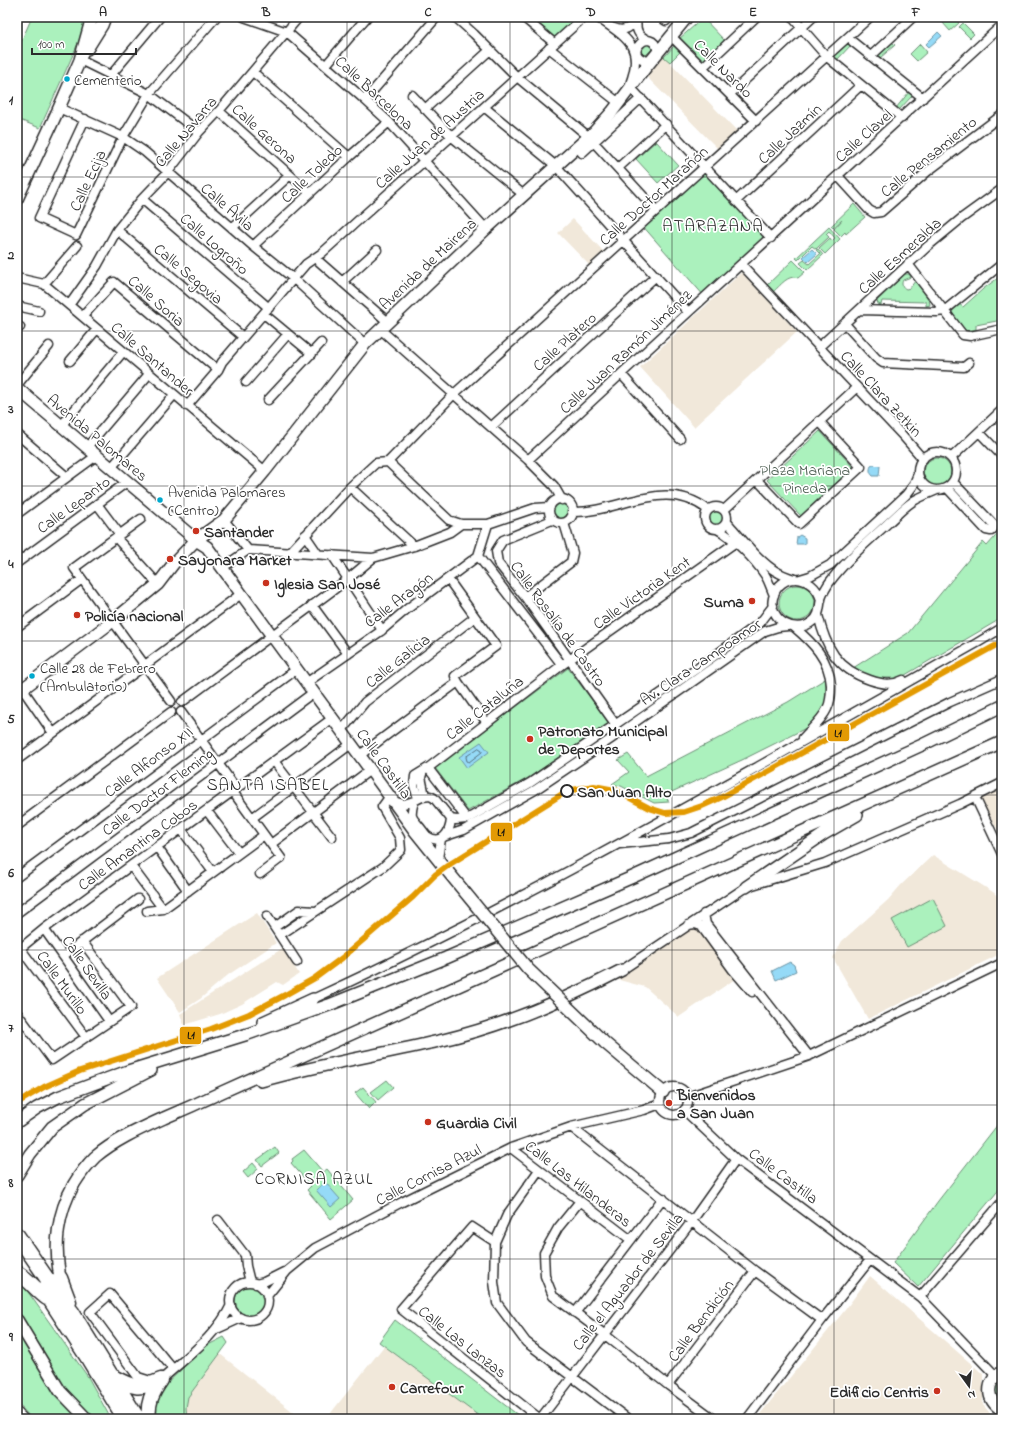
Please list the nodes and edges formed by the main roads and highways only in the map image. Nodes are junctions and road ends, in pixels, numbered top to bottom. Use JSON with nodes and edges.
{"nodes":[{"id":1,"x":92,"y":17,"type":"edge"},
{"id":2,"x":105,"y":17,"type":"edge"},
{"id":3,"x":687,"y":17,"type":"edge"},
{"id":4,"x":80,"y":60,"type":"junction"},
{"id":5,"x":17,"y":199,"type":"edge"},
{"id":6,"x":17,"y":388,"type":"edge"},
{"id":7,"x":196,"y":540,"type":"junction"},
{"id":8,"x":241,"y":594,"type":"joint"},
{"id":9,"x":19,"y":688,"type":"edge"},
{"id":10,"x":1002,"y":706,"type":"edge"},
{"id":11,"x":1002,"y":742,"type":"edge"},
{"id":12,"x":908,"y":785,"type":"junction"},
{"id":13,"x":746,"y":887,"type":"road end"},
{"id":14,"x":622,"y":970,"type":"road end"},
{"id":15,"x":313,"y":999,"type":"road end"},
{"id":16,"x":189,"y":1053,"type":"junction"},
{"id":17,"x":173,"y":1059,"type":"junction"},
{"id":18,"x":222,"y":1092,"type":"junction"},
{"id":19,"x":663,"y":1092,"type":"road end"},
{"id":20,"x":17,"y":1122,"type":"edge"},
{"id":21,"x":17,"y":1175,"type":"edge"},
{"id":22,"x":17,"y":1235,"type":"edge"},
{"id":23,"x":17,"y":1252,"type":"edge"},
{"id":24,"x":17,"y":1273,"type":"edge"},
{"id":25,"x":60,"y":1278,"type":"joint"},
{"id":26,"x":50,"y":1300,"type":"junction"},
{"id":27,"x":72,"y":1312,"type":"junction"},
{"id":28,"x":17,"y":1320,"type":"edge"},
{"id":29,"x":999,"y":1374,"type":"edge"},
{"id":30,"x":114,"y":1377,"type":"junction"},
{"id":31,"x":1002,"y":1410,"type":"edge"},
{"id":32,"x":17,"y":1414,"type":"edge"},
{"id":33,"x":22,"y":1419,"type":"edge"},
{"id":34,"x":87,"y":1419,"type":"edge"},
{"id":35,"x":125,"y":1419,"type":"edge"},
{"id":36,"x":138,"y":1419,"type":"edge"},
{"id":37,"x":149,"y":1419,"type":"edge"}],
"edges":[{"from":1,"to":4,"type":"main road"},
{"from":2,"to":4,"type":"main road"},
{"from":3,"to":7,"type":"main road","name":"Avenida de Mairena"},
{"from":4,"to":5,"type":"main road"},
{"from":6,"to":7,"type":"main road","name":"Avenida Palomares"},
{"from":7,"to":8,"type":"main road","name":"Avenida Palomares"},
{"from":7,"to":9,"type":"main road","name":"Avenida de Mairena"},
{"from":8,"to":19,"type":"main road","name":"Calle Castilla","bridge":true},
{"from":10,"to":16,"type":"main road"},
{"from":11,"to":12,"type":"main road"},
{"from":12,"to":13,"type":"main road"},
{"from":12,"to":18,"type":"main road"},
{"from":14,"to":18,"type":"main road"},
{"from":15,"to":16,"type":"main road"},
{"from":16,"to":17,"type":"main road"},
{"from":17,"to":20,"type":"main road"},
{"from":17,"to":21,"type":"main road"},
{"from":18,"to":25,"type":"main road"},
{"from":22,"to":27,"type":"highway"},
{"from":23,"to":26,"type":"highway"},
{"from":24,"to":26,"type":"highway"},
{"from":25,"to":27,"type":"highway"},
{"from":26,"to":35,"type":"highway"},
{"from":27,"to":30,"type":"highway"},
{"from":28,"to":34,"type":"main road"},
{"from":29,"to":31,"type":"main road"},
{"from":30,"to":36,"type":"highway"},
{"from":30,"to":37,"type":"highway"},
{"from":32,"to":33,"type":"main road"}]}
